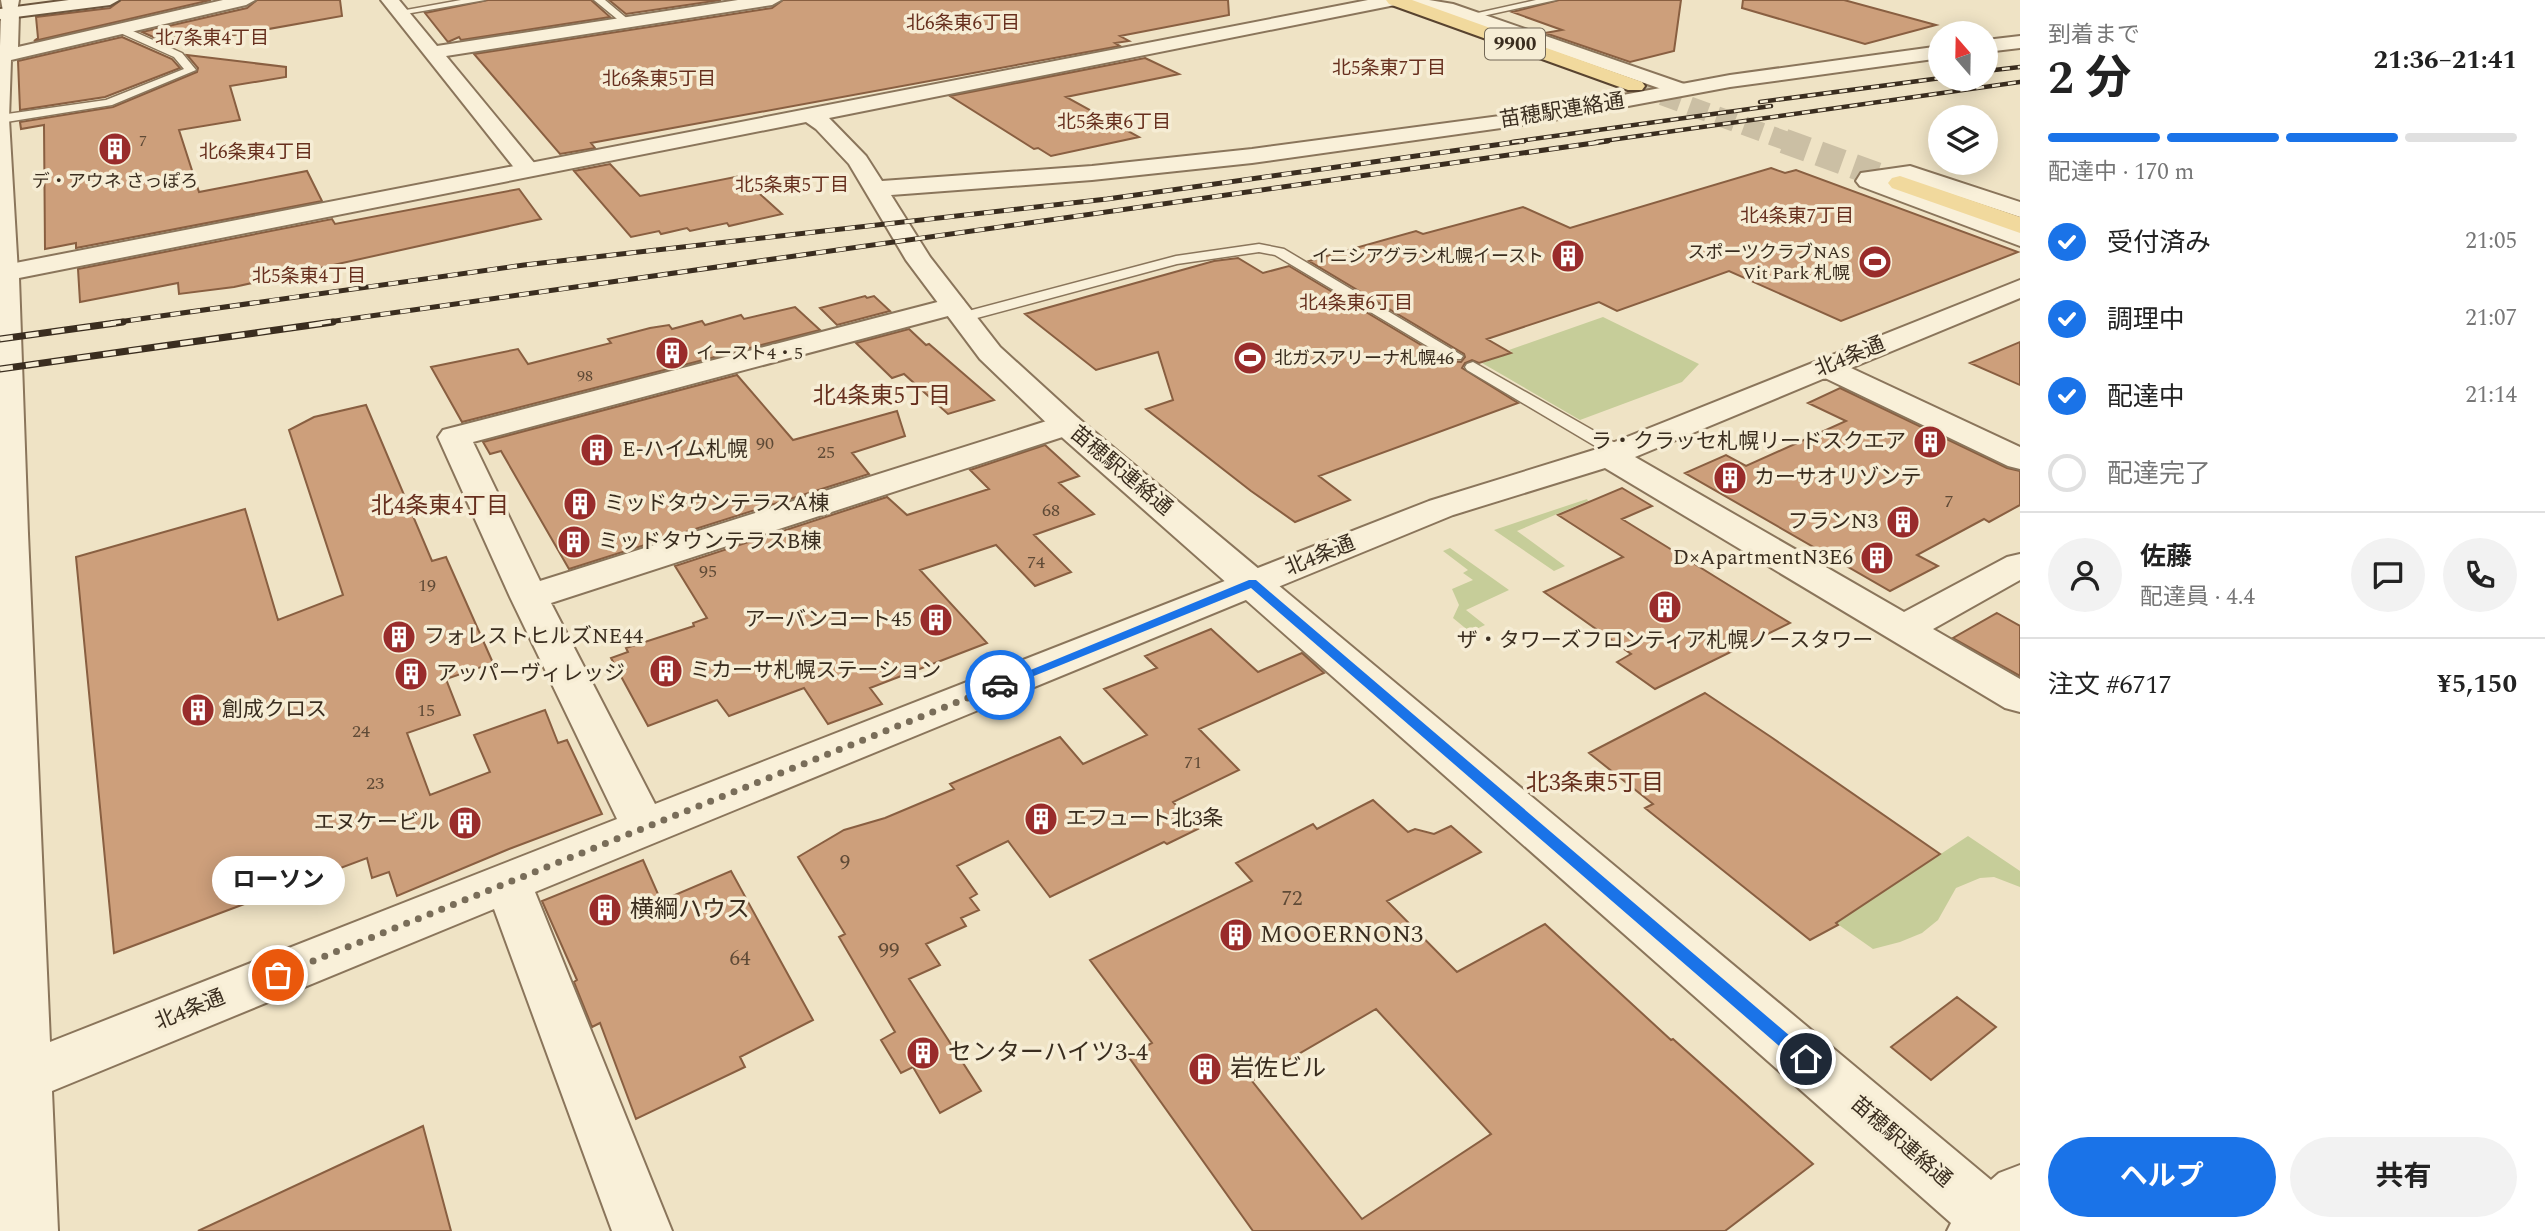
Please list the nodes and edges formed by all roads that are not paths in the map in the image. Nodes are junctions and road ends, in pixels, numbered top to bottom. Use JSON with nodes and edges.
{"nodes":[{"id":1,"x":110,"y":0,"type":"edge"},
{"id":2,"x":246,"y":0,"type":"edge"},
{"id":3,"x":480,"y":0,"type":"edge"},
{"id":4,"x":599,"y":0,"type":"edge"},
{"id":5,"x":772,"y":0,"type":"edge"},
{"id":6,"x":1395,"y":0,"type":"edge"},
{"id":7,"x":1551,"y":0,"type":"edge"},
{"id":8,"x":395,"y":6,"type":"edge"},
{"id":9,"x":7,"y":9,"type":"edge"},
{"id":10,"x":1469,"y":16,"type":"junction"},
{"id":11,"x":625,"y":21,"type":"junction"},
{"id":12,"x":120,"y":29,"type":"junction"},
{"id":13,"x":2020,"y":42,"type":"edge"},
{"id":14,"x":1998,"y":45,"type":"edge"},
{"id":15,"x":433,"y":52,"type":"junction"},
{"id":16,"x":1928,"y":54,"type":"edge"},
{"id":17,"x":2,"y":57,"type":"edge"},
{"id":18,"x":1680,"y":89,"type":"junction"},
{"id":19,"x":1636,"y":93,"type":"junction"},
{"id":20,"x":0,"y":108,"type":"edge"},
{"id":21,"x":810,"y":114,"type":"junction"},
{"id":22,"x":0,"y":119,"type":"edge"},
{"id":23,"x":528,"y":170,"type":"junction"},
{"id":24,"x":1900,"y":183,"type":"tunnel mouth"},
{"id":25,"x":873,"y":188,"type":"junction"},
{"id":26,"x":2020,"y":210,"type":"edge"},
{"id":27,"x":2020,"y":225,"type":"edge"},
{"id":28,"x":2020,"y":238,"type":"edge"},
{"id":29,"x":3,"y":274,"type":"edge"},
{"id":30,"x":2020,"y":288,"type":"edge"},
{"id":31,"x":958,"y":312,"type":"junction"},
{"id":32,"x":1455,"y":356,"type":"dead end"},
{"id":33,"x":1473,"y":367,"type":"dead end"},
{"id":34,"x":1825,"y":367,"type":"junction"},
{"id":35,"x":1067,"y":425,"type":"junction"},
{"id":36,"x":1614,"y":454,"type":"junction"},
{"id":37,"x":2020,"y":459,"type":"edge"},
{"id":38,"x":5,"y":536,"type":"edge"},
{"id":39,"x":2020,"y":565,"type":"edge"},
{"id":40,"x":1252,"y":583,"type":"junction"},
{"id":41,"x":528,"y":597,"type":"junction"},
{"id":42,"x":1903,"y":629,"type":"junction"},
{"id":43,"x":2020,"y":698,"type":"edge"},
{"id":44,"x":644,"y":828,"type":"junction"},
{"id":45,"x":508,"y":883,"type":"junction"},
{"id":46,"x":12,"y":1081,"type":"edge"},
{"id":47,"x":1996,"y":1214,"type":"edge"},
{"id":48,"x":28,"y":1231,"type":"edge"},
{"id":49,"x":642,"y":1231,"type":"edge"}],
"edges":[{"from":1,"to":9,"type":"street"},
{"from":2,"to":12,"type":"street"},
{"from":3,"to":8,"type":"lane"},
{"from":4,"to":11,"type":"lane"},
{"from":5,"to":11,"type":"street"},
{"from":6,"to":10,"type":"street"},
{"from":6,"to":19,"type":"street"},
{"from":6,"to":21,"type":"street"},
{"from":7,"to":10,"type":"lane"},
{"from":8,"to":15,"type":"street"},
{"from":9,"to":17,"type":"street"},
{"from":10,"to":18,"type":"street"},
{"from":11,"to":15,"type":"street"},
{"from":12,"to":17,"type":"street"},
{"from":12,"to":22,"type":"lane"},
{"from":13,"to":14,"type":"street"},
{"from":15,"to":23,"type":"street"},
{"from":16,"to":18,"type":"street"},
{"from":17,"to":20,"type":"street"},
{"from":18,"to":19,"type":"street","name":"苗穂駅連絡通"},
{"from":19,"to":25,"type":"street","name":"苗穂駅連絡通"},
{"from":20,"to":22,"type":"street"},
{"from":21,"to":23,"type":"street"},
{"from":21,"to":25,"type":"street"},
{"from":22,"to":29,"type":"street"},
{"from":23,"to":29,"type":"street"},
{"from":24,"to":27,"type":"main road"},
{"from":25,"to":31,"type":"street","name":"苗穂駅連絡通"},
{"from":26,"to":28,"type":"street"},
{"from":29,"to":38,"type":"street"},
{"from":30,"to":34,"type":"street","name":"北4条通"},
{"from":31,"to":32,"type":"lane"},
{"from":31,"to":35,"type":"street","name":"苗穂駅連絡通"},
{"from":31,"to":41,"type":"street"},
{"from":33,"to":36,"type":"lane"},
{"from":34,"to":36,"type":"street","name":"北4条通"},
{"from":34,"to":37,"type":"street"},
{"from":35,"to":40,"type":"street","name":"苗穂駅連絡通"},
{"from":35,"to":41,"type":"street"},
{"from":36,"to":40,"type":"street","name":"北4条通"},
{"from":36,"to":42,"type":"street"},
{"from":38,"to":46,"type":"street"},
{"from":39,"to":42,"type":"street"},
{"from":40,"to":44,"type":"street","name":"北4条通"},
{"from":40,"to":47,"type":"street","name":"苗穂駅連絡通"},
{"from":41,"to":44,"type":"street"},
{"from":42,"to":43,"type":"street"},
{"from":44,"to":45,"type":"street","name":"北4条通"},
{"from":45,"to":46,"type":"street","name":"北4条通"},
{"from":45,"to":49,"type":"street"},
{"from":46,"to":48,"type":"street"}]}
